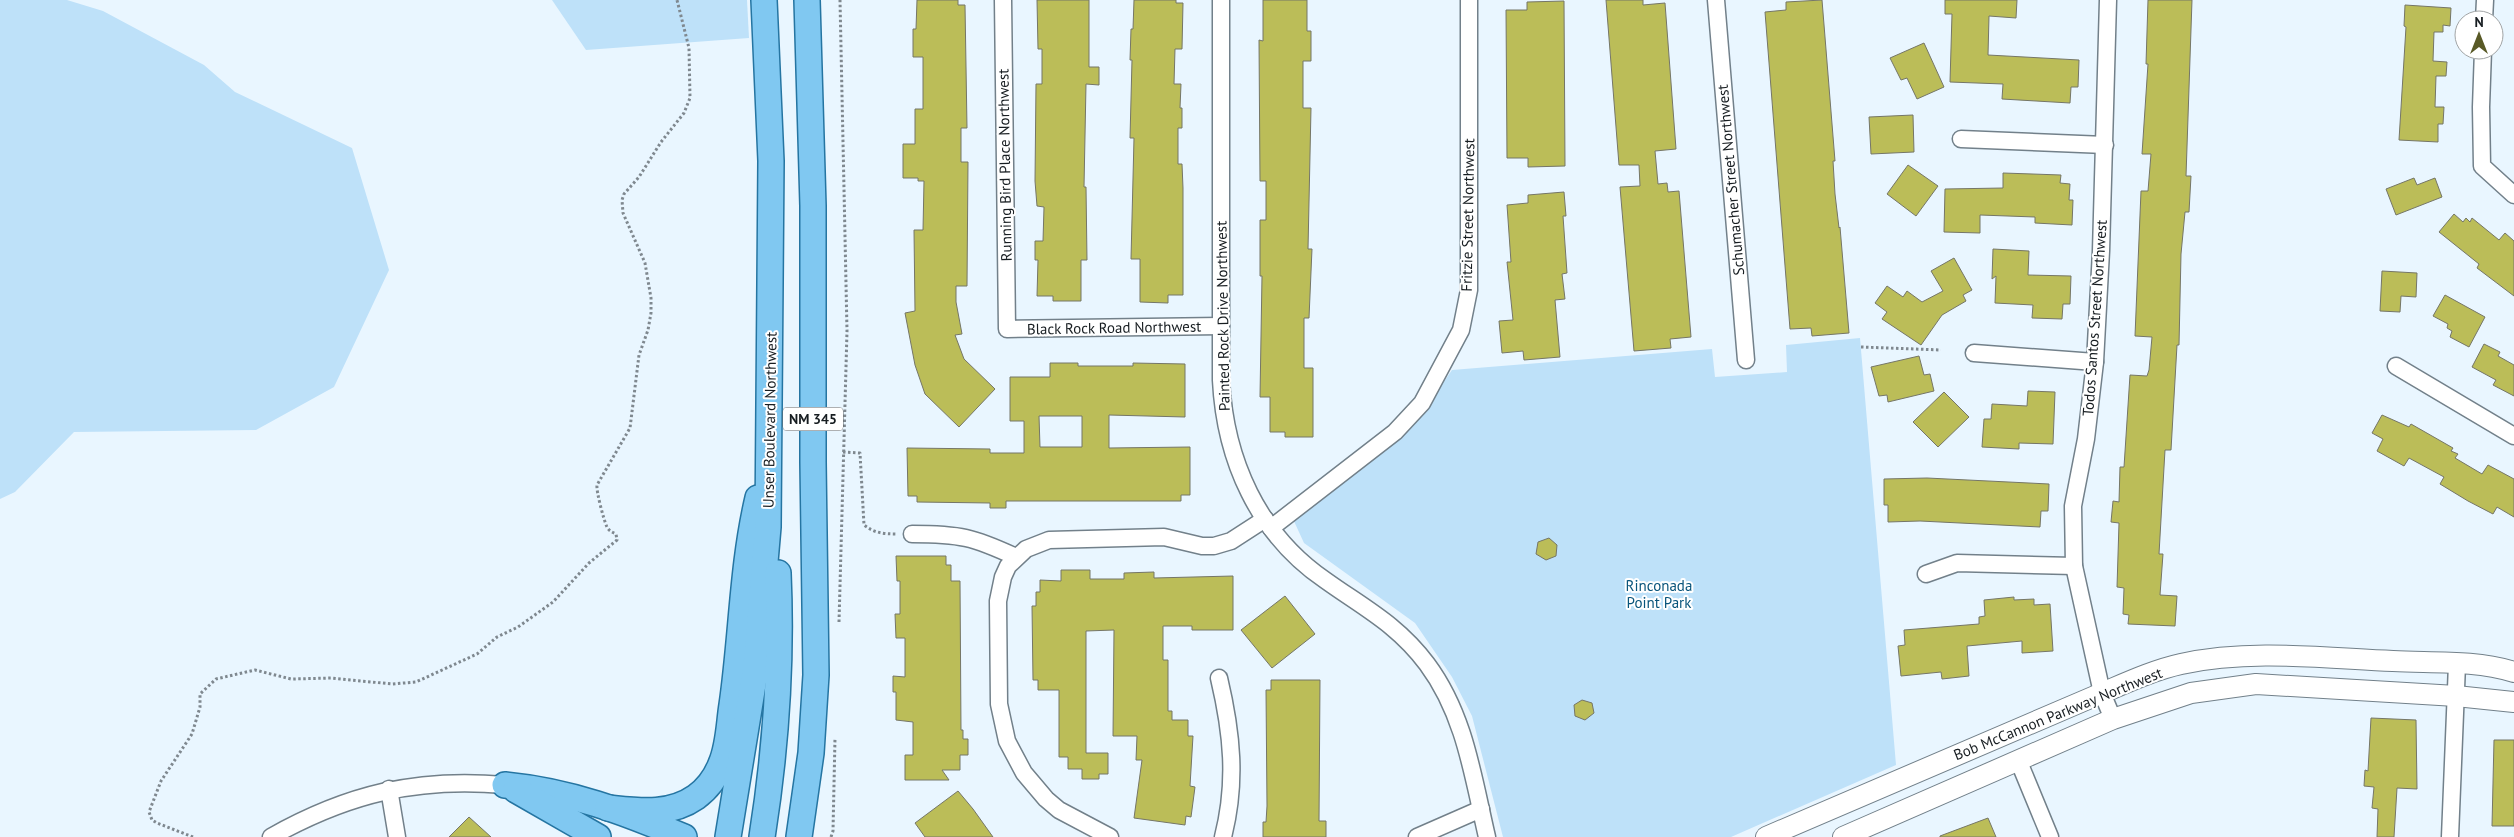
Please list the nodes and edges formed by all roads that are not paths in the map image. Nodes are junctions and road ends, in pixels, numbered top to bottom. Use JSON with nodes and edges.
{"nodes":[{"id":1,"x":764,"y":0,"type":"edge"},
{"id":2,"x":807,"y":0,"type":"edge"},
{"id":3,"x":1003,"y":0,"type":"edge"},
{"id":4,"x":1221,"y":0,"type":"edge"},
{"id":5,"x":1469,"y":0,"type":"edge"},
{"id":6,"x":1716,"y":0,"type":"edge"},
{"id":7,"x":2108,"y":0,"type":"edge"},
{"id":8,"x":2483,"y":60,"type":"edge"},
{"id":9,"x":1961,"y":139,"type":"dead end"},
{"id":10,"x":2105,"y":144,"type":"junction"},
{"id":11,"x":2514,"y":195,"type":"edge"},
{"id":12,"x":1221,"y":326,"type":"junction"},
{"id":13,"x":1007,"y":329,"type":"joint"},
{"id":14,"x":1974,"y":353,"type":"dead end"},
{"id":15,"x":1746,"y":360,"type":"dead end"},
{"id":16,"x":2095,"y":362,"type":"junction"},
{"id":17,"x":2396,"y":366,"type":"dead end"},
{"id":18,"x":2514,"y":436,"type":"edge"},
{"id":19,"x":768,"y":454,"type":"junction"},
{"id":20,"x":1268,"y":523,"type":"junction"},
{"id":21,"x":768,"y":527,"type":"junction"},
{"id":22,"x":912,"y":534,"type":"road end"},
{"id":23,"x":1016,"y":557,"type":"junction"},
{"id":24,"x":2074,"y":566,"type":"junction"},
{"id":25,"x":1926,"y":574,"type":"dead end"},
{"id":26,"x":2457,"y":664,"type":"junction"},
{"id":27,"x":2514,"y":672,"type":"edge"},
{"id":28,"x":1219,"y":678,"type":"dead end"},
{"id":29,"x":2102,"y":693,"type":"junction"},
{"id":30,"x":2456,"y":696,"type":"junction"},
{"id":31,"x":2514,"y":702,"type":"edge"},
{"id":32,"x":2113,"y":719,"type":"junction"},
{"id":33,"x":2007,"y":734,"type":"junction"},
{"id":34,"x":2019,"y":762,"type":"junction"},
{"id":35,"x":505,"y":786,"type":"junction"},
{"id":36,"x":389,"y":789,"type":"junction"},
{"id":37,"x":608,"y":808,"type":"junction"},
{"id":38,"x":1481,"y":809,"type":"junction"},
{"id":39,"x":271,"y":837,"type":"edge"},
{"id":40,"x":397,"y":837,"type":"edge"},
{"id":41,"x":597,"y":837,"type":"edge"},
{"id":42,"x":684,"y":837,"type":"edge"},
{"id":43,"x":728,"y":837,"type":"edge"},
{"id":44,"x":762,"y":837,"type":"edge"},
{"id":45,"x":799,"y":837,"type":"edge"},
{"id":46,"x":1110,"y":837,"type":"edge"},
{"id":47,"x":1223,"y":837,"type":"edge"},
{"id":48,"x":1417,"y":837,"type":"edge"},
{"id":49,"x":1488,"y":837,"type":"edge"},
{"id":50,"x":1766,"y":837,"type":"edge"},
{"id":51,"x":1843,"y":837,"type":"edge"},
{"id":52,"x":2050,"y":837,"type":"edge"},
{"id":53,"x":2450,"y":837,"type":"edge"}],
"edges":[{"from":1,"to":19,"type":"main road","name":"Unser Boulevard Northwest","number":"NM 345"},
{"from":2,"to":45,"type":"main road","number":"NM 345"},
{"from":3,"to":13,"type":"street","name":"Running Bird Place Northwest"},
{"from":4,"to":12,"type":"street","name":"Painted Rock Drive Northwest"},
{"from":5,"to":20,"type":"street","name":"Fritzie Street Northwest"},
{"from":6,"to":15,"type":"street","name":"Schumacher Street Northwest"},
{"from":7,"to":10,"type":"street","name":"Todos Santos Street Northwest"},
{"from":8,"to":11,"type":"street"},
{"from":9,"to":10,"type":"street"},
{"from":10,"to":16,"type":"street","name":"Todos Santos Street Northwest"},
{"from":12,"to":13,"type":"street","name":"Black Rock Road Northwest"},
{"from":12,"to":20,"type":"street","name":"Painted Rock Drive Northwest"},
{"from":14,"to":16,"type":"street"},
{"from":16,"to":24,"type":"street","name":"Todos Santos Street Northwest"},
{"from":17,"to":18,"type":"street"},
{"from":19,"to":21,"type":"main road","name":"Unser Boulevard Northwest","number":"NM 345"},
{"from":19,"to":37,"type":"main road"},
{"from":20,"to":23,"type":"street","name":"Fritzie Street Northwest"},
{"from":20,"to":38,"type":"street","name":"Painted Rock Drive Northwest"},
{"from":21,"to":43,"type":"main road","name":"Unser Boulevard Northwest","number":"NM 345"},
{"from":21,"to":44,"type":"main road"},
{"from":22,"to":23,"type":"street"},
{"from":23,"to":46,"type":"street"},
{"from":24,"to":25,"type":"street"},
{"from":24,"to":29,"type":"street","name":"Todos Santos Street Northwest"},
{"from":26,"to":27,"type":"street","name":"Bob McCannon Parkway Northwest"},
{"from":26,"to":29,"type":"street","name":"Bob McCannon Parkway Northwest"},
{"from":26,"to":30,"type":"street"},
{"from":28,"to":47,"type":"street"},
{"from":29,"to":32,"type":"street","name":"Todos Santos Street Northwest"},
{"from":29,"to":33,"type":"street","name":"Bob McCannon Parkway Northwest"},
{"from":30,"to":31,"type":"street","name":"Bob McCannon Parkway Northwest"},
{"from":30,"to":32,"type":"street","name":"Bob McCannon Parkway Northwest"},
{"from":30,"to":53,"type":"street"},
{"from":32,"to":34,"type":"street","name":"Bob McCannon Parkway Northwest"},
{"from":33,"to":34,"type":"street"},
{"from":33,"to":50,"type":"street","name":"Bob McCannon Parkway Northwest"},
{"from":34,"to":51,"type":"street","name":"Bob McCannon Parkway Northwest"},
{"from":34,"to":52,"type":"street"},
{"from":35,"to":36,"type":"street"},
{"from":35,"to":37,"type":"main road"},
{"from":35,"to":41,"type":"main road"},
{"from":36,"to":39,"type":"street"},
{"from":36,"to":40,"type":"street"},
{"from":37,"to":42,"type":"main road"},
{"from":38,"to":48,"type":"street"},
{"from":38,"to":49,"type":"street","name":"Painted Rock Drive Northwest"}]}
